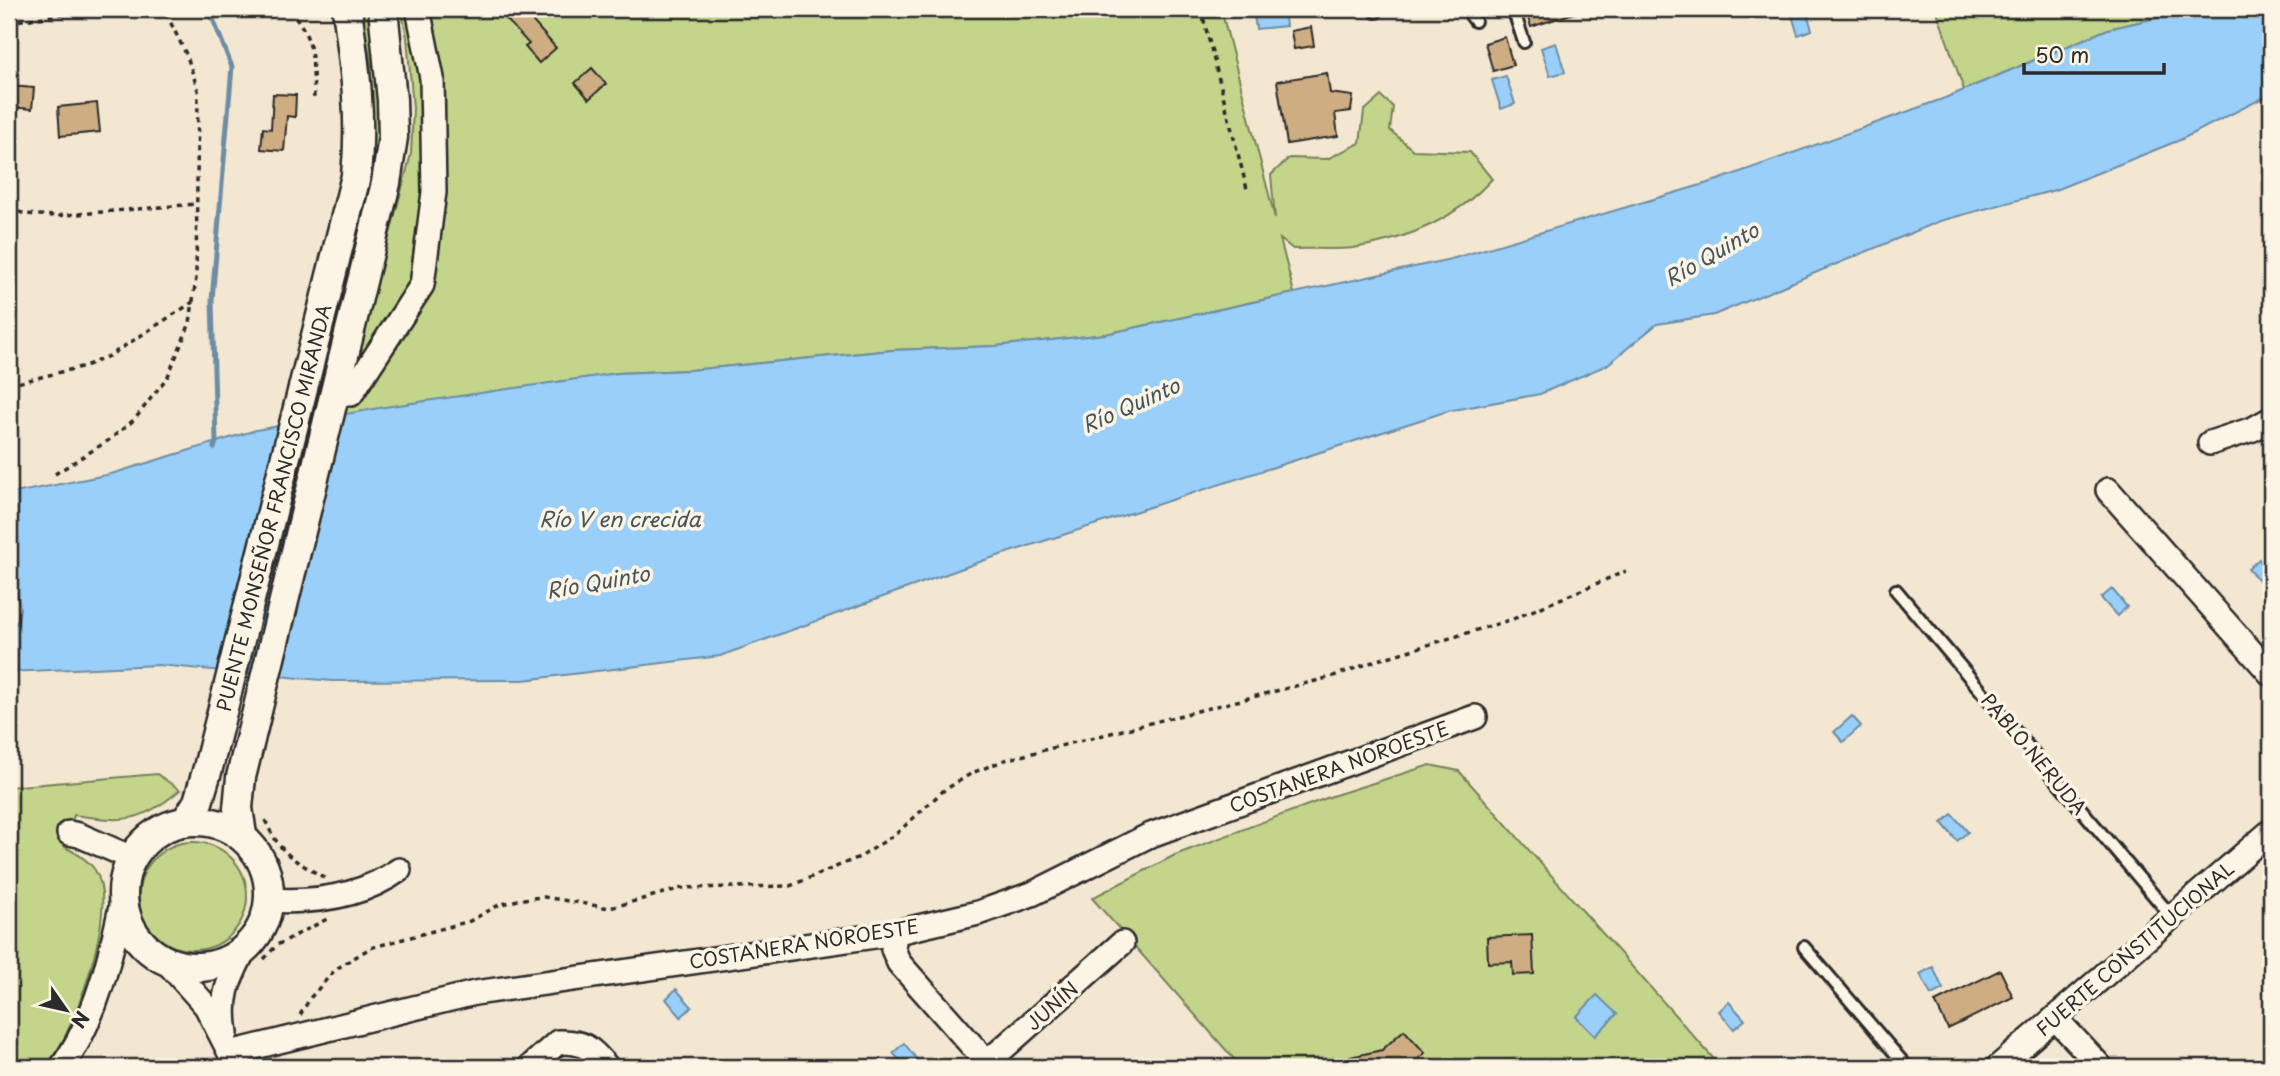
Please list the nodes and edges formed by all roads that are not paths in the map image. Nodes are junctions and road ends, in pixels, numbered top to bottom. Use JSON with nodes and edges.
{"nodes":[{"id":1,"x":347,"y":9,"type":"edge"},
{"id":2,"x":383,"y":9,"type":"edge"},
{"id":3,"x":418,"y":9,"type":"edge"},
{"id":4,"x":1465,"y":9,"type":"edge"},
{"id":5,"x":1513,"y":9,"type":"edge"},
{"id":6,"x":1475,"y":22,"type":"dead end"},
{"id":7,"x":1524,"y":42,"type":"dead end"},
{"id":8,"x":351,"y":394,"type":"dead end"},
{"id":9,"x":2271,"y":419,"type":"edge"},
{"id":10,"x":2210,"y":443,"type":"dead end"},
{"id":11,"x":2108,"y":490,"type":"dead end"},
{"id":12,"x":1896,"y":590,"type":"dead end"},
{"id":13,"x":2271,"y":674,"type":"edge"},
{"id":14,"x":1475,"y":718,"type":"dead end"},
{"id":15,"x":186,"y":821,"type":"junction"},
{"id":16,"x":2271,"y":831,"type":"edge"},
{"id":17,"x":69,"y":833,"type":"dead end"},
{"id":18,"x":242,"y":835,"type":"junction"},
{"id":19,"x":132,"y":858,"type":"junction"},
{"id":20,"x":399,"y":870,"type":"dead end"},
{"id":21,"x":123,"y":897,"type":"junction"},
{"id":22,"x":269,"y":900,"type":"junction"},
{"id":23,"x":2172,"y":918,"type":"junction"},
{"id":24,"x":895,"y":933,"type":"junction"},
{"id":25,"x":1122,"y":943,"type":"dead end"},
{"id":26,"x":1804,"y":947,"type":"dead end"},
{"id":27,"x":253,"y":955,"type":"junction"},
{"id":28,"x":166,"y":961,"type":"junction"},
{"id":29,"x":2055,"y":1018,"type":"junction"},
{"id":30,"x":235,"y":1060,"type":"edge"},
{"id":31,"x":987,"y":1066,"type":"edge"},
{"id":32,"x":62,"y":1067,"type":"edge"},
{"id":33,"x":530,"y":1067,"type":"edge"},
{"id":34,"x":607,"y":1067,"type":"edge"},
{"id":35,"x":1907,"y":1067,"type":"edge"},
{"id":36,"x":1998,"y":1067,"type":"edge"},
{"id":37,"x":2101,"y":1067,"type":"edge"}],
"edges":[{"from":1,"to":15,"type":"street","name":"PUENTE MONSEÑOR FRANCISCO MIRANDA"},
{"from":2,"to":18,"type":"street","name":"PUENTE MONSEÑOR FRANCISCO MIRANDA"},
{"from":3,"to":8,"type":"street"},
{"from":4,"to":6,"type":"lane"},
{"from":5,"to":7,"type":"lane"},
{"from":9,"to":10,"type":"street"},
{"from":11,"to":13,"type":"street"},
{"from":12,"to":23,"type":"lane","name":"PABLO NERUDA"},
{"from":14,"to":24,"type":"street","name":"COSTANERA NOROESTE"},
{"from":15,"to":18,"type":"street"},
{"from":15,"to":19,"type":"street"},
{"from":16,"to":23,"type":"street","name":"FUERTE CONSTITUCIONAL"},
{"from":17,"to":19,"type":"street"},
{"from":18,"to":22,"type":"street"},
{"from":19,"to":21,"type":"street"},
{"from":20,"to":22,"type":"street"},
{"from":21,"to":28,"type":"street"},
{"from":21,"to":32,"type":"street"},
{"from":22,"to":27,"type":"street"},
{"from":23,"to":29,"type":"street","name":"FUERTE CONSTITUCIONAL"},
{"from":24,"to":30,"type":"street","name":"COSTANERA NOROESTE"},
{"from":24,"to":31,"type":"street"},
{"from":25,"to":31,"type":"street","name":"JUNÍN"},
{"from":26,"to":35,"type":"lane"},
{"from":27,"to":28,"type":"street"},
{"from":27,"to":30,"type":"street"},
{"from":28,"to":30,"type":"street"},
{"from":29,"to":36,"type":"street","name":"FUERTE CONSTITUCIONAL"},
{"from":29,"to":37,"type":"street"},
{"from":33,"to":34,"type":"street"}]}
